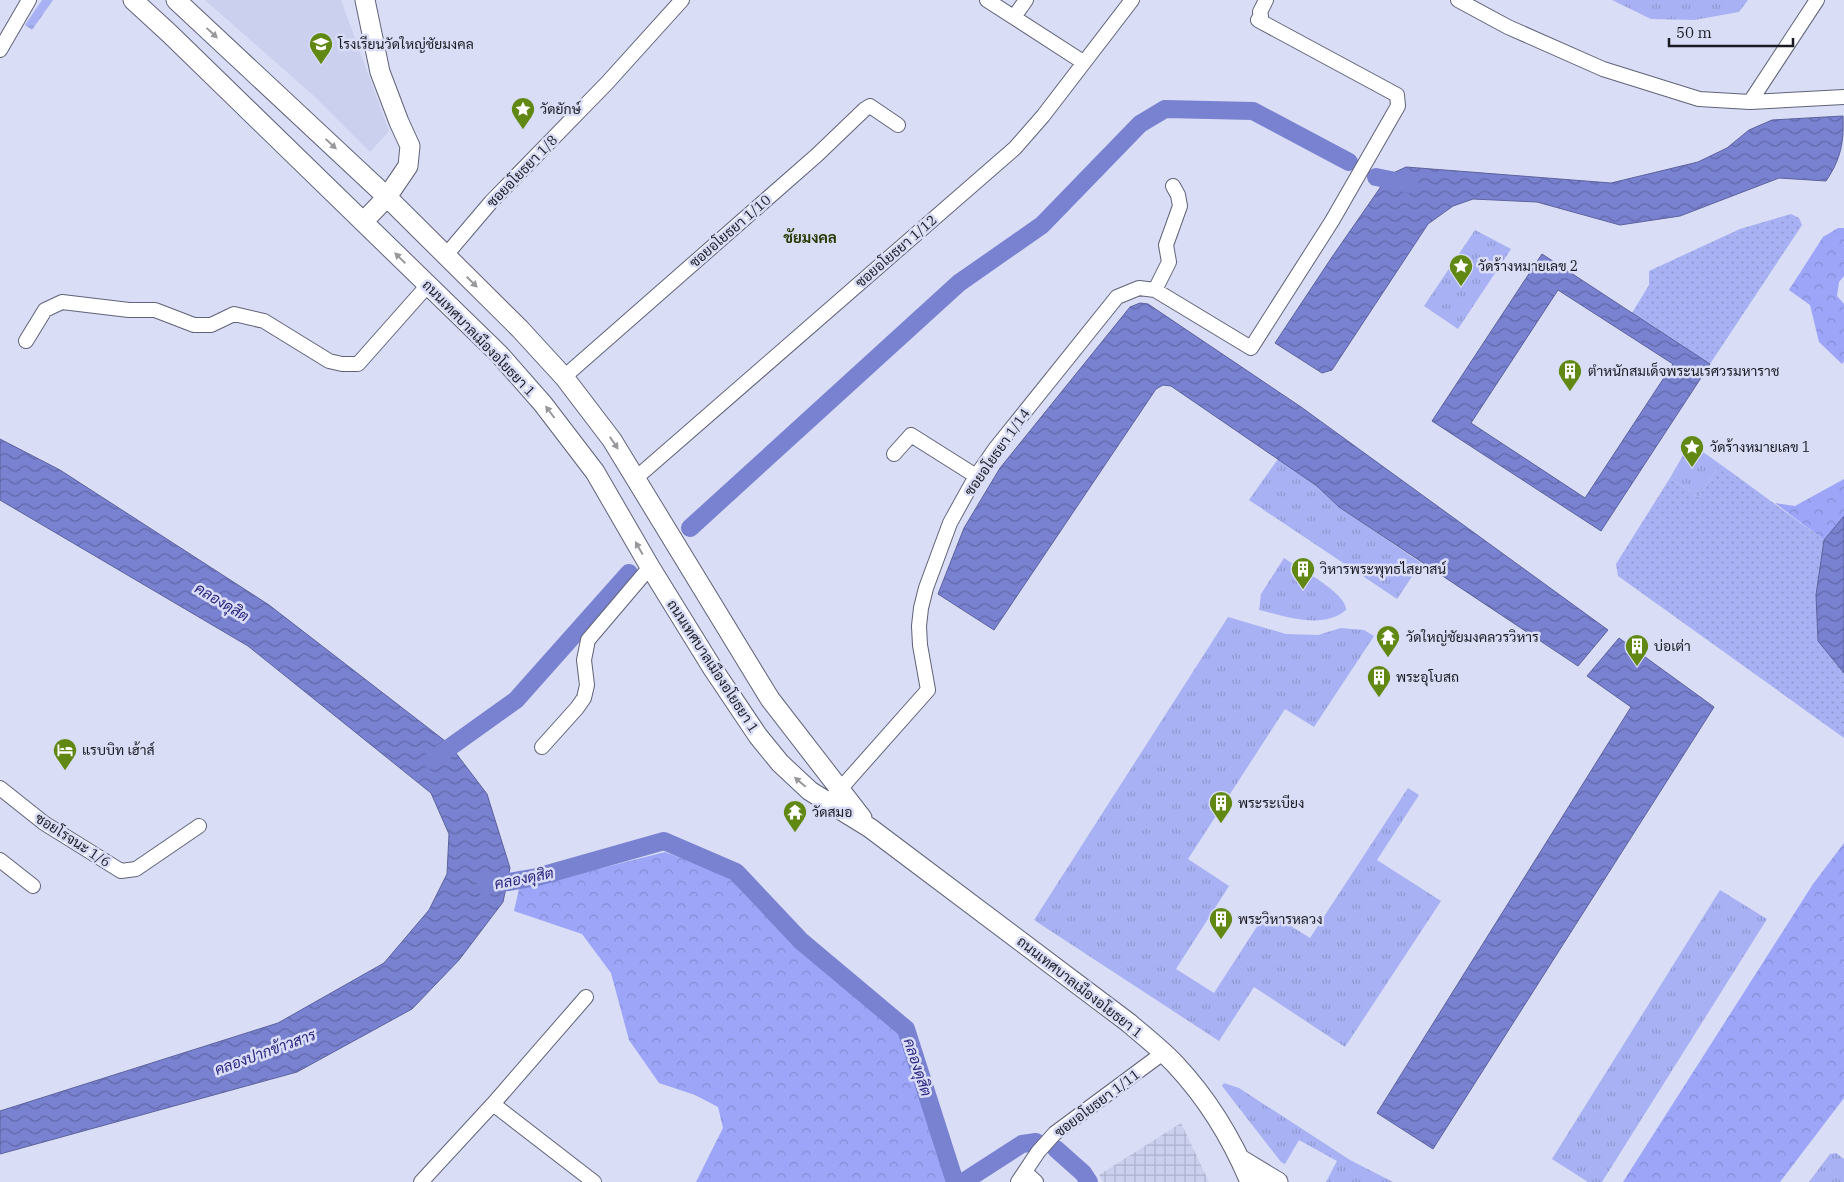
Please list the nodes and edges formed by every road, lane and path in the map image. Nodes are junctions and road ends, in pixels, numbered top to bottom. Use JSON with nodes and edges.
{"nodes":[{"id":1,"x":29,"y":0,"type":"edge"},
{"id":2,"x":133,"y":0,"type":"edge"},
{"id":3,"x":176,"y":0,"type":"edge"},
{"id":4,"x":364,"y":0,"type":"edge"},
{"id":5,"x":682,"y":0,"type":"edge"},
{"id":6,"x":987,"y":0,"type":"edge"},
{"id":7,"x":1026,"y":0,"type":"edge"},
{"id":8,"x":1132,"y":0,"type":"edge"},
{"id":9,"x":1266,"y":0,"type":"edge"},
{"id":10,"x":1458,"y":0,"type":"edge"},
{"id":11,"x":1817,"y":0,"type":"edge"},
{"id":12,"x":1014,"y":17,"type":"junction"},
{"id":13,"x":0,"y":50,"type":"edge"},
{"id":14,"x":1083,"y":62,"type":"junction"},
{"id":15,"x":1844,"y":97,"type":"edge"},
{"id":16,"x":1750,"y":102,"type":"junction"},
{"id":17,"x":898,"y":125,"type":"dead end"},
{"id":18,"x":1173,"y":186,"type":"dead end"},
{"id":19,"x":387,"y":197,"type":"junction"},
{"id":20,"x":363,"y":222,"type":"junction"},
{"id":21,"x":446,"y":256,"type":"junction"},
{"id":22,"x":428,"y":285,"type":"junction"},
{"id":23,"x":1155,"y":290,"type":"junction"},
{"id":24,"x":26,"y":341,"type":"dead end"},
{"id":25,"x":564,"y":377,"type":"junction"},
{"id":26,"x":894,"y":454,"type":"dead end"},
{"id":27,"x":976,"y":476,"type":"junction"},
{"id":28,"x":636,"y":478,"type":"junction"},
{"id":29,"x":650,"y":567,"type":"junction"},
{"id":30,"x":542,"y":748,"type":"dead end"},
{"id":31,"x":0,"y":788,"type":"edge"},
{"id":32,"x":834,"y":796,"type":"junction"},
{"id":33,"x":199,"y":826,"type":"dead end"},
{"id":34,"x":0,"y":860,"type":"edge"},
{"id":35,"x":33,"y":886,"type":"dead end"},
{"id":36,"x":586,"y":997,"type":"dead end"},
{"id":37,"x":1163,"y":1053,"type":"junction"},
{"id":38,"x":493,"y":1104,"type":"junction"},
{"id":39,"x":1240,"y":1159,"type":"junction"},
{"id":40,"x":1021,"y":1177,"type":"edge"},
{"id":41,"x":421,"y":1182,"type":"edge"},
{"id":42,"x":594,"y":1182,"type":"edge"},
{"id":43,"x":1036,"y":1182,"type":"edge"},
{"id":44,"x":1250,"y":1182,"type":"edge"},
{"id":45,"x":1278,"y":1182,"type":"edge"}],
"edges":[{"from":1,"to":13,"type":"street"},
{"from":2,"to":20,"type":"main road","name":"ถนนเทศบาลเมืองอโยธยา 1"},
{"from":3,"to":19,"type":"main road","name":"ถนนเทศบาลเมืองอโยธยา 1","one_way":true},
{"from":4,"to":19,"type":"main road"},
{"from":5,"to":21,"type":"street","name":"ซอยอโยธยา 1/8"},
{"from":6,"to":12,"type":"street"},
{"from":7,"to":12,"type":"street"},
{"from":8,"to":14,"type":"street","name":"ซอยอโยธยา 1/12"},
{"from":9,"to":23,"type":"street"},
{"from":10,"to":16,"type":"street"},
{"from":11,"to":16,"type":"street"},
{"from":12,"to":14,"type":"street"},
{"from":14,"to":28,"type":"street","name":"ซอยอโยธยา 1/12"},
{"from":15,"to":16,"type":"street"},
{"from":17,"to":25,"type":"street","name":"ซอยอโยธยา 1/10"},
{"from":18,"to":23,"type":"street"},
{"from":19,"to":20,"type":"main road"},
{"from":19,"to":21,"type":"main road","name":"ถนนเทศบาลเมืองอโยธยา 1"},
{"from":22,"to":20,"type":"main road","name":"ถนนเทศบาลเมืองอโยธยา 1","one_way":true},
{"from":21,"to":25,"type":"main road","name":"ถนนเทศบาลเมืองอโยธยา 1","one_way":true},
{"from":22,"to":24,"type":"street"},
{"from":29,"to":22,"type":"main road","name":"ถนนเทศบาลเมืองอโยธยา 1","one_way":true},
{"from":23,"to":27,"type":"street","name":"ซอยอโยธยา 1/14"},
{"from":25,"to":28,"type":"main road","name":"ถนนเทศบาลเมืองอโยธยา 1","one_way":true},
{"from":26,"to":27,"type":"street"},
{"from":27,"to":32,"type":"street","name":"ซอยอโยธยา 1/14"},
{"from":28,"to":32,"type":"main road","name":"ถนนเทศบาลเมืองอโยธยา 1"},
{"from":29,"to":30,"type":"street"},
{"from":32,"to":29,"type":"main road","name":"ถนนเทศบาลเมืองอโยธยา 1","one_way":true},
{"from":31,"to":33,"type":"street","name":"ซอยโรจนะ 1/6"},
{"from":32,"to":37,"type":"main road","name":"ถนนเทศบาลเมืองอโยธยา 1"},
{"from":34,"to":35,"type":"street"},
{"from":36,"to":38,"type":"street"},
{"from":37,"to":39,"type":"main road","name":"ถนนเทศบาลเมืองอโยธยา 1"},
{"from":37,"to":40,"type":"street","name":"ซอยอโยธยา 1/11"},
{"from":38,"to":41,"type":"street"},
{"from":38,"to":42,"type":"street"},
{"from":39,"to":44,"type":"main road","name":"ถนนเทศบาลเมืองอโยธยา 1"},
{"from":39,"to":45,"type":"main road"},
{"from":40,"to":43,"type":"street"}]}
